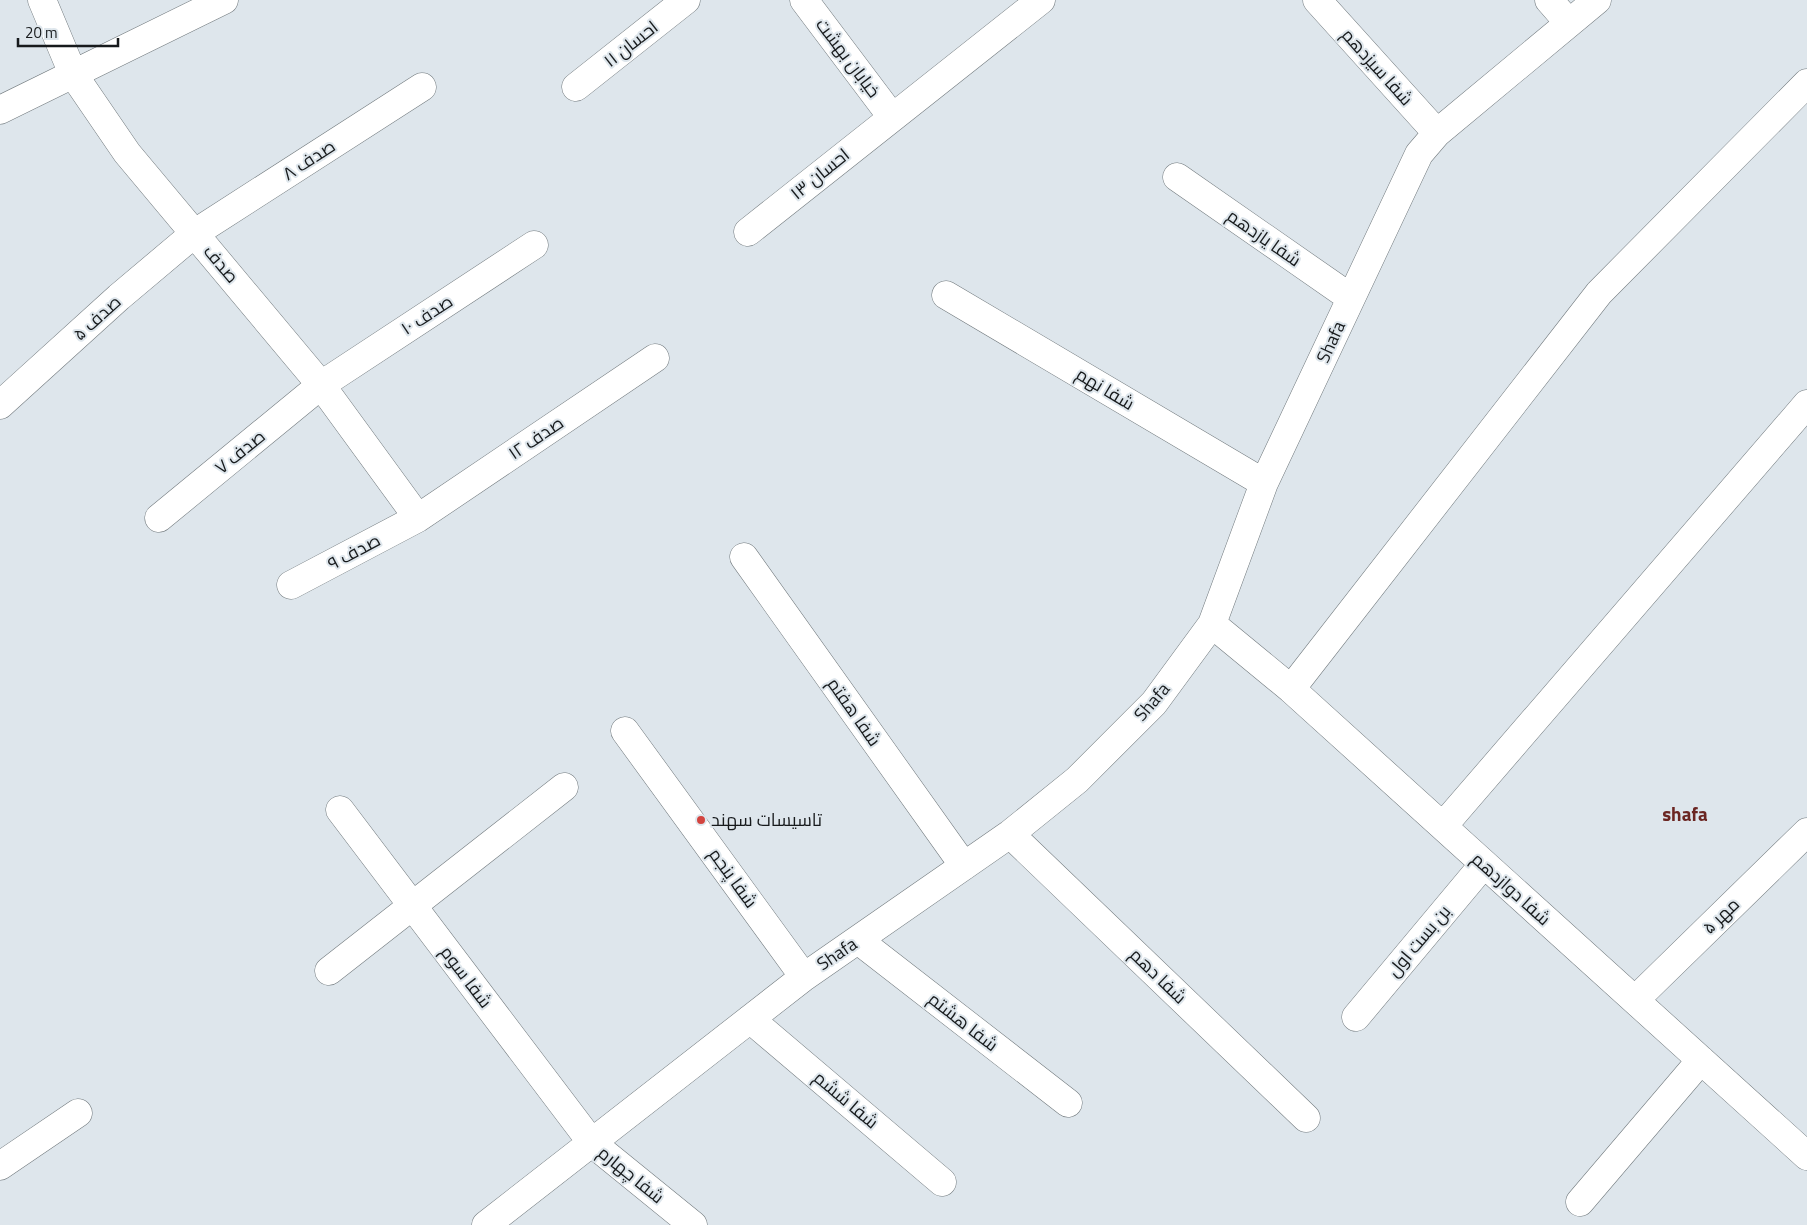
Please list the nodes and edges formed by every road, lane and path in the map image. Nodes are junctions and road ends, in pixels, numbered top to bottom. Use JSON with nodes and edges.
{"nodes":[{"id":1,"x":42,"y":0,"type":"edge"},
{"id":2,"x":224,"y":0,"type":"edge"},
{"id":3,"x":686,"y":0,"type":"edge"},
{"id":4,"x":804,"y":0,"type":"edge"},
{"id":5,"x":1041,"y":0,"type":"edge"},
{"id":6,"x":1317,"y":0,"type":"edge"},
{"id":7,"x":1549,"y":0,"type":"edge"},
{"id":8,"x":1597,"y":0,"type":"edge"},
{"id":9,"x":1569,"y":23,"type":"junction"},
{"id":10,"x":73,"y":74,"type":"junction"},
{"id":11,"x":1807,"y":83,"type":"edge"},
{"id":12,"x":422,"y":87,"type":"dead end"},
{"id":13,"x":576,"y":87,"type":"dead end"},
{"id":14,"x":0,"y":110,"type":"edge"},
{"id":15,"x":892,"y":117,"type":"junction"},
{"id":16,"x":1437,"y":133,"type":"junction"},
{"id":17,"x":1177,"y":177,"type":"dead end"},
{"id":18,"x":748,"y":232,"type":"dead end"},
{"id":19,"x":196,"y":233,"type":"junction"},
{"id":20,"x":534,"y":245,"type":"dead end"},
{"id":21,"x":946,"y":295,"type":"dead end"},
{"id":22,"x":1351,"y":298,"type":"junction"},
{"id":23,"x":654,"y":358,"type":"dead end"},
{"id":24,"x":321,"y":385,"type":"junction"},
{"id":25,"x":0,"y":405,"type":"edge"},
{"id":26,"x":1804,"y":413,"type":"edge"},
{"id":27,"x":1264,"y":483,"type":"junction"},
{"id":28,"x":159,"y":518,"type":"dead end"},
{"id":29,"x":418,"y":518,"type":"junction"},
{"id":30,"x":744,"y":557,"type":"dead end"},
{"id":31,"x":291,"y":585,"type":"dead end"},
{"id":32,"x":1212,"y":624,"type":"junction"},
{"id":33,"x":1291,"y":689,"type":"junction"},
{"id":34,"x":625,"y":731,"type":"dead end"},
{"id":35,"x":564,"y":787,"type":"dead end"},
{"id":36,"x":340,"y":810,"type":"dead end"},
{"id":37,"x":1443,"y":826,"type":"junction"},
{"id":38,"x":1010,"y":834,"type":"junction"},
{"id":39,"x":1802,"y":846,"type":"edge"},
{"id":40,"x":1483,"y":865,"type":"junction"},
{"id":41,"x":964,"y":866,"type":"junction"},
{"id":42,"x":411,"y":905,"type":"junction"},
{"id":43,"x":858,"y":940,"type":"junction"},
{"id":44,"x":328,"y":971,"type":"dead end"},
{"id":45,"x":804,"y":976,"type":"junction"},
{"id":46,"x":1635,"y":1000,"type":"junction"},
{"id":47,"x":1356,"y":1017,"type":"dead end"},
{"id":48,"x":750,"y":1018,"type":"junction"},
{"id":49,"x":1701,"y":1060,"type":"junction"},
{"id":50,"x":1068,"y":1103,"type":"dead end"},
{"id":51,"x":78,"y":1114,"type":"dead end"},
{"id":52,"x":1306,"y":1118,"type":"dead end"},
{"id":53,"x":592,"y":1144,"type":"junction"},
{"id":54,"x":1807,"y":1156,"type":"edge"},
{"id":55,"x":0,"y":1166,"type":"edge"},
{"id":56,"x":942,"y":1182,"type":"dead end"},
{"id":57,"x":1580,"y":1202,"type":"dead end"},
{"id":58,"x":486,"y":1225,"type":"edge"},
{"id":59,"x":693,"y":1225,"type":"edge"}],
"edges":[{"from":1,"to":10,"type":"street","name":"صدف"},
{"from":2,"to":10,"type":"street"},
{"from":3,"to":13,"type":"street","name":"احسان ۱۱"},
{"from":4,"to":15,"type":"street","name":"خیابان بهشت"},
{"from":5,"to":15,"type":"street","name":"احسان ۱۳"},
{"from":6,"to":16,"type":"street","name":"شفا سیزدهم"},
{"from":7,"to":9,"type":"street"},
{"from":8,"to":9,"type":"street","name":"Shafa"},
{"from":9,"to":16,"type":"street","name":"Shafa"},
{"from":10,"to":14,"type":"street"},
{"from":10,"to":19,"type":"street","name":"صدف"},
{"from":11,"to":33,"type":"street"},
{"from":12,"to":19,"type":"street","name":"صدف ۸"},
{"from":15,"to":18,"type":"street","name":"احسان ۱۳"},
{"from":16,"to":22,"type":"street","name":"Shafa"},
{"from":17,"to":22,"type":"street","name":"شفا یازدهم"},
{"from":19,"to":24,"type":"street","name":"صدف"},
{"from":19,"to":25,"type":"street","name":"صدف ۵"},
{"from":20,"to":24,"type":"street","name":"صدف ۱۰"},
{"from":21,"to":27,"type":"street","name":"شفا نهم"},
{"from":22,"to":27,"type":"street","name":"Shafa"},
{"from":23,"to":29,"type":"street","name":"صدف ۱۲"},
{"from":24,"to":28,"type":"street","name":"صدف ۷"},
{"from":24,"to":29,"type":"street","name":"صدف"},
{"from":26,"to":37,"type":"street"},
{"from":27,"to":32,"type":"street","name":"Shafa"},
{"from":29,"to":31,"type":"street","name":"صدف ۹"},
{"from":30,"to":41,"type":"street","name":"شفا هفتم"},
{"from":32,"to":33,"type":"street","name":"شفا دوازدهم"},
{"from":32,"to":38,"type":"street","name":"Shafa"},
{"from":33,"to":37,"type":"street","name":"شفا دوازدهم"},
{"from":34,"to":45,"type":"street","name":"شفا پنجم"},
{"from":35,"to":42,"type":"street"},
{"from":36,"to":42,"type":"street","name":"شفا سوم"},
{"from":37,"to":40,"type":"street","name":"شفا دوازدهم"},
{"from":38,"to":41,"type":"street","name":"Shafa"},
{"from":38,"to":52,"type":"street","name":"شفا دهم"},
{"from":39,"to":46,"type":"street","name":"مهر ۵"},
{"from":40,"to":46,"type":"street","name":"شفا دوازدهم"},
{"from":40,"to":47,"type":"street","name":"بن بست اول"},
{"from":41,"to":43,"type":"street","name":"Shafa"},
{"from":42,"to":44,"type":"street"},
{"from":42,"to":53,"type":"street","name":"شفا سوم"},
{"from":43,"to":45,"type":"street","name":"Shafa"},
{"from":43,"to":50,"type":"street","name":"شفا هشتم"},
{"from":45,"to":48,"type":"street","name":"Shafa"},
{"from":46,"to":49,"type":"street","name":"شفا دوازدهم"},
{"from":48,"to":53,"type":"street","name":"Shafa"},
{"from":48,"to":56,"type":"street","name":"شفا ششم"},
{"from":49,"to":54,"type":"street","name":"شفا دوازدهم"},
{"from":49,"to":57,"type":"street"},
{"from":51,"to":55,"type":"street"},
{"from":53,"to":58,"type":"street","name":"Shafa"},
{"from":53,"to":59,"type":"street","name":"شفا چهارم"}]}
